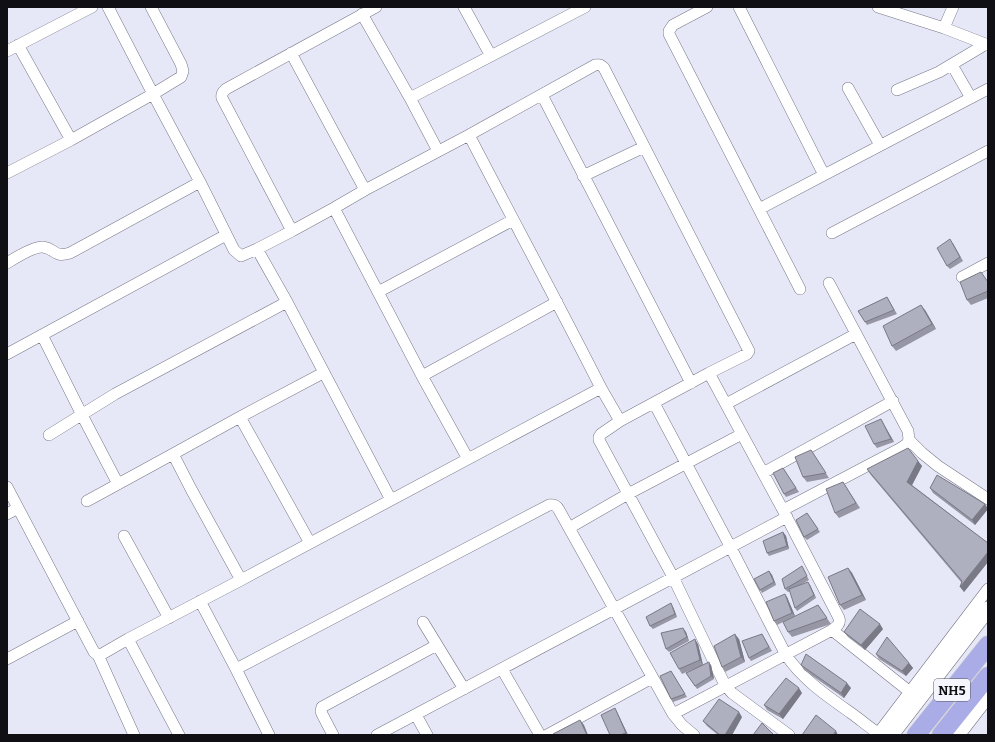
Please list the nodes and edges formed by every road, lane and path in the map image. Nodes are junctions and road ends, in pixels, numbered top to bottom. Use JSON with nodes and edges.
{"nodes":[{"id":1,"x":92,"y":7,"type":"edge"},
{"id":2,"x":108,"y":7,"type":"edge"},
{"id":3,"x":151,"y":7,"type":"edge"},
{"id":4,"x":376,"y":7,"type":"edge"},
{"id":5,"x":464,"y":7,"type":"edge"},
{"id":6,"x":707,"y":7,"type":"edge"},
{"id":7,"x":739,"y":7,"type":"edge"},
{"id":8,"x":878,"y":7,"type":"edge"},
{"id":9,"x":953,"y":7,"type":"edge"},
{"id":10,"x":580,"y":8,"type":"edge"},
{"id":11,"x":362,"y":14,"type":"junction"},
{"id":12,"x":944,"y":28,"type":"junction"},
{"id":13,"x":987,"y":44,"type":"edge"},
{"id":14,"x":18,"y":45,"type":"junction"},
{"id":15,"x":7,"y":51,"type":"edge"},
{"id":16,"x":291,"y":53,"type":"junction"},
{"id":17,"x":491,"y":56,"type":"junction"},
{"id":18,"x":952,"y":65,"type":"junction"},
{"id":19,"x":848,"y":88,"type":"dead end"},
{"id":20,"x":988,"y":89,"type":"edge"},
{"id":21,"x":897,"y":90,"type":"dead end"},
{"id":22,"x":153,"y":94,"type":"junction"},
{"id":23,"x":542,"y":95,"type":"junction"},
{"id":24,"x":410,"y":98,"type":"junction"},
{"id":25,"x":971,"y":98,"type":"junction"},
{"id":26,"x":469,"y":135,"type":"junction"},
{"id":27,"x":71,"y":140,"type":"junction"},
{"id":28,"x":880,"y":146,"type":"junction"},
{"id":29,"x":644,"y":147,"type":"junction"},
{"id":30,"x":438,"y":151,"type":"junction"},
{"id":31,"x":988,"y":151,"type":"edge"},
{"id":32,"x":7,"y":172,"type":"edge"},
{"id":33,"x":824,"y":175,"type":"junction"},
{"id":34,"x":583,"y":176,"type":"junction"},
{"id":35,"x":200,"y":182,"type":"junction"},
{"id":36,"x":365,"y":190,"type":"junction"},
{"id":37,"x":334,"y":208,"type":"junction"},
{"id":38,"x":759,"y":209,"type":"junction"},
{"id":39,"x":513,"y":220,"type":"junction"},
{"id":40,"x":292,"y":231,"type":"junction"},
{"id":41,"x":832,"y":233,"type":"dead end"},
{"id":42,"x":226,"y":235,"type":"junction"},
{"id":43,"x":257,"y":249,"type":"junction"},
{"id":44,"x":7,"y":263,"type":"edge"},
{"id":45,"x":988,"y":263,"type":"edge"},
{"id":46,"x":962,"y":277,"type":"dead end"},
{"id":47,"x":829,"y":283,"type":"dead end"},
{"id":48,"x":800,"y":289,"type":"dead end"},
{"id":49,"x":378,"y":292,"type":"junction"},
{"id":50,"x":287,"y":302,"type":"junction"},
{"id":51,"x":557,"y":302,"type":"junction"},
{"id":52,"x":856,"y":334,"type":"junction"},
{"id":53,"x":42,"y":335,"type":"junction"},
{"id":54,"x":7,"y":354,"type":"edge"},
{"id":55,"x":323,"y":373,"type":"junction"},
{"id":56,"x":709,"y":374,"type":"junction"},
{"id":57,"x":422,"y":376,"type":"junction"},
{"id":58,"x":690,"y":383,"type":"junction"},
{"id":59,"x":601,"y":388,"type":"junction"},
{"id":60,"x":893,"y":402,"type":"junction"},
{"id":61,"x":654,"y":403,"type":"junction"},
{"id":62,"x":726,"y":404,"type":"junction"},
{"id":63,"x":82,"y":415,"type":"junction"},
{"id":64,"x":240,"y":417,"type":"junction"},
{"id":65,"x":620,"y":421,"type":"junction"},
{"id":66,"x":742,"y":434,"type":"junction"},
{"id":67,"x":49,"y":435,"type":"dead end"},
{"id":68,"x":909,"y":440,"type":"junction"},
{"id":69,"x":173,"y":454,"type":"junction"},
{"id":70,"x":468,"y":459,"type":"junction"},
{"id":71,"x":686,"y":464,"type":"junction"},
{"id":72,"x":763,"y":473,"type":"junction"},
{"id":73,"x":118,"y":484,"type":"junction"},
{"id":74,"x":7,"y":487,"type":"edge"},
{"id":75,"x":628,"y":494,"type":"junction"},
{"id":76,"x":988,"y":499,"type":"edge"},
{"id":77,"x":391,"y":500,"type":"junction"},
{"id":78,"x":87,"y":501,"type":"dead end"},
{"id":79,"x":18,"y":508,"type":"junction"},
{"id":80,"x":785,"y":513,"type":"junction"},
{"id":81,"x":7,"y":514,"type":"edge"},
{"id":82,"x":569,"y":528,"type":"junction"},
{"id":83,"x":124,"y":536,"type":"dead end"},
{"id":84,"x":310,"y":543,"type":"junction"},
{"id":85,"x":730,"y":546,"type":"junction"},
{"id":86,"x":673,"y":577,"type":"junction"},
{"id":87,"x":241,"y":580,"type":"junction"},
{"id":88,"x":988,"y":589,"type":"edge"},
{"id":89,"x":200,"y":601,"type":"junction"},
{"id":90,"x":615,"y":609,"type":"junction"},
{"id":91,"x":988,"y":610,"type":"edge"},
{"id":92,"x":169,"y":618,"type":"junction"},
{"id":93,"x":78,"y":621,"type":"junction"},
{"id":94,"x":423,"y":622,"type":"dead end"},
{"id":95,"x":832,"y":630,"type":"junction"},
{"id":96,"x":128,"y":639,"type":"junction"},
{"id":97,"x":437,"y":645,"type":"junction"},
{"id":98,"x":988,"y":645,"type":"edge"},
{"id":99,"x":98,"y":655,"type":"junction"},
{"id":100,"x":786,"y":655,"type":"junction"},
{"id":101,"x":7,"y":659,"type":"edge"},
{"id":102,"x":236,"y":669,"type":"junction"},
{"id":103,"x":502,"y":669,"type":"junction"},
{"id":104,"x":988,"y":676,"type":"edge"},
{"id":105,"x":652,"y":678,"type":"junction"},
{"id":106,"x":725,"y":685,"type":"junction"},
{"id":107,"x":464,"y":689,"type":"junction"},
{"id":108,"x":988,"y":695,"type":"edge"},
{"id":109,"x":914,"y":696,"type":"junction"},
{"id":110,"x":673,"y":714,"type":"junction"},
{"id":111,"x":416,"y":715,"type":"junction"},
{"id":112,"x":134,"y":735,"type":"edge"},
{"id":113,"x":179,"y":735,"type":"edge"},
{"id":114,"x":269,"y":735,"type":"edge"},
{"id":115,"x":334,"y":735,"type":"edge"},
{"id":116,"x":377,"y":735,"type":"edge"},
{"id":117,"x":427,"y":735,"type":"edge"},
{"id":118,"x":540,"y":735,"type":"edge"},
{"id":119,"x":547,"y":735,"type":"edge"},
{"id":120,"x":694,"y":735,"type":"edge"},
{"id":121,"x":789,"y":735,"type":"edge"},
{"id":122,"x":882,"y":735,"type":"edge"},
{"id":123,"x":916,"y":735,"type":"edge"},
{"id":124,"x":941,"y":735,"type":"edge"},
{"id":125,"x":957,"y":735,"type":"edge"}],
"edges":[{"from":1,"to":14,"type":"street"},
{"from":2,"to":22,"type":"street"},
{"from":3,"to":22,"type":"street"},
{"from":4,"to":11,"type":"street"},
{"from":5,"to":17,"type":"street"},
{"from":6,"to":38,"type":"street"},
{"from":7,"to":33,"type":"street"},
{"from":8,"to":12,"type":"street"},
{"from":9,"to":12,"type":"street"},
{"from":10,"to":17,"type":"street"},
{"from":11,"to":16,"type":"street"},
{"from":11,"to":24,"type":"street"},
{"from":12,"to":13,"type":"street"},
{"from":13,"to":18,"type":"street"},
{"from":14,"to":15,"type":"street"},
{"from":14,"to":27,"type":"street"},
{"from":16,"to":36,"type":"street"},
{"from":16,"to":40,"type":"street"},
{"from":17,"to":24,"type":"street"},
{"from":18,"to":21,"type":"street"},
{"from":18,"to":25,"type":"street"},
{"from":19,"to":28,"type":"street"},
{"from":20,"to":25,"type":"street"},
{"from":22,"to":27,"type":"street"},
{"from":22,"to":35,"type":"street"},
{"from":23,"to":26,"type":"street"},
{"from":23,"to":29,"type":"street"},
{"from":23,"to":34,"type":"street"},
{"from":24,"to":30,"type":"street"},
{"from":25,"to":28,"type":"street"},
{"from":26,"to":30,"type":"street"},
{"from":26,"to":39,"type":"street"},
{"from":27,"to":32,"type":"street"},
{"from":28,"to":33,"type":"street"},
{"from":29,"to":34,"type":"street"},
{"from":29,"to":56,"type":"street"},
{"from":30,"to":36,"type":"street"},
{"from":31,"to":41,"type":"street"},
{"from":33,"to":38,"type":"street"},
{"from":34,"to":58,"type":"street"},
{"from":35,"to":42,"type":"street"},
{"from":35,"to":44,"type":"street"},
{"from":36,"to":37,"type":"street"},
{"from":37,"to":40,"type":"street"},
{"from":37,"to":49,"type":"street"},
{"from":38,"to":48,"type":"street"},
{"from":39,"to":49,"type":"street"},
{"from":39,"to":51,"type":"street"},
{"from":40,"to":43,"type":"street"},
{"from":42,"to":43,"type":"street"},
{"from":42,"to":53,"type":"street"},
{"from":43,"to":50,"type":"street"},
{"from":45,"to":46,"type":"street"},
{"from":47,"to":52,"type":"street"},
{"from":49,"to":57,"type":"street"},
{"from":50,"to":55,"type":"street"},
{"from":50,"to":63,"type":"street"},
{"from":51,"to":57,"type":"street"},
{"from":51,"to":59,"type":"street"},
{"from":52,"to":60,"type":"street"},
{"from":52,"to":62,"type":"street"},
{"from":53,"to":54,"type":"street"},
{"from":53,"to":63,"type":"street"},
{"from":55,"to":64,"type":"street"},
{"from":55,"to":77,"type":"street"},
{"from":56,"to":58,"type":"street"},
{"from":56,"to":62,"type":"street"},
{"from":57,"to":70,"type":"street"},
{"from":58,"to":61,"type":"street"},
{"from":59,"to":65,"type":"street"},
{"from":59,"to":70,"type":"street"},
{"from":60,"to":68,"type":"street"},
{"from":60,"to":72,"type":"street"},
{"from":61,"to":65,"type":"street"},
{"from":61,"to":71,"type":"street"},
{"from":62,"to":66,"type":"street"},
{"from":63,"to":67,"type":"street"},
{"from":63,"to":73,"type":"street"},
{"from":64,"to":69,"type":"street"},
{"from":64,"to":84,"type":"street"},
{"from":65,"to":75,"type":"street"},
{"from":66,"to":71,"type":"street"},
{"from":66,"to":72,"type":"street"},
{"from":68,"to":76,"type":"street"},
{"from":68,"to":80,"type":"street"},
{"from":69,"to":73,"type":"street"},
{"from":69,"to":87,"type":"street"},
{"from":70,"to":77,"type":"street"},
{"from":71,"to":75,"type":"street"},
{"from":71,"to":85,"type":"street"},
{"from":72,"to":80,"type":"street"},
{"from":73,"to":78,"type":"street"},
{"from":74,"to":79,"type":"street"},
{"from":75,"to":82,"type":"street"},
{"from":75,"to":86,"type":"street"},
{"from":77,"to":84,"type":"street"},
{"from":79,"to":81,"type":"street"},
{"from":79,"to":93,"type":"street"},
{"from":80,"to":85,"type":"street"},
{"from":80,"to":95,"type":"street"},
{"from":82,"to":90,"type":"street"},
{"from":82,"to":102,"type":"street"},
{"from":83,"to":92,"type":"street"},
{"from":84,"to":87,"type":"street"},
{"from":85,"to":86,"type":"street"},
{"from":85,"to":100,"type":"street"},
{"from":86,"to":90,"type":"street"},
{"from":86,"to":106,"type":"street"},
{"from":87,"to":89,"type":"street"},
{"from":88,"to":109,"type":"street"},
{"from":89,"to":92,"type":"street"},
{"from":89,"to":102,"type":"street"},
{"from":90,"to":103,"type":"street"},
{"from":90,"to":105,"type":"street"},
{"from":91,"to":109,"type":"main road"},
{"from":92,"to":96,"type":"street"},
{"from":93,"to":99,"type":"street"},
{"from":93,"to":101,"type":"street"},
{"from":94,"to":97,"type":"street"},
{"from":95,"to":100,"type":"street"},
{"from":95,"to":109,"type":"street"},
{"from":96,"to":99,"type":"street"},
{"from":96,"to":113,"type":"street"},
{"from":97,"to":107,"type":"street"},
{"from":97,"to":115,"type":"street"},
{"from":98,"to":123,"type":"highway","number":"NH5"},
{"from":99,"to":112,"type":"street"},
{"from":100,"to":106,"type":"street"},
{"from":100,"to":122,"type":"street"},
{"from":102,"to":114,"type":"street"},
{"from":103,"to":107,"type":"street"},
{"from":103,"to":118,"type":"street"},
{"from":104,"to":124,"type":"highway","number":"NH5"},
{"from":105,"to":110,"type":"street"},
{"from":105,"to":119,"type":"street"},
{"from":106,"to":110,"type":"street"},
{"from":106,"to":121,"type":"street"},
{"from":107,"to":111,"type":"street"},
{"from":108,"to":125,"type":"main road"},
{"from":109,"to":122,"type":"main road"},
{"from":110,"to":120,"type":"street"},
{"from":111,"to":116,"type":"street"},
{"from":111,"to":117,"type":"street"}]}
